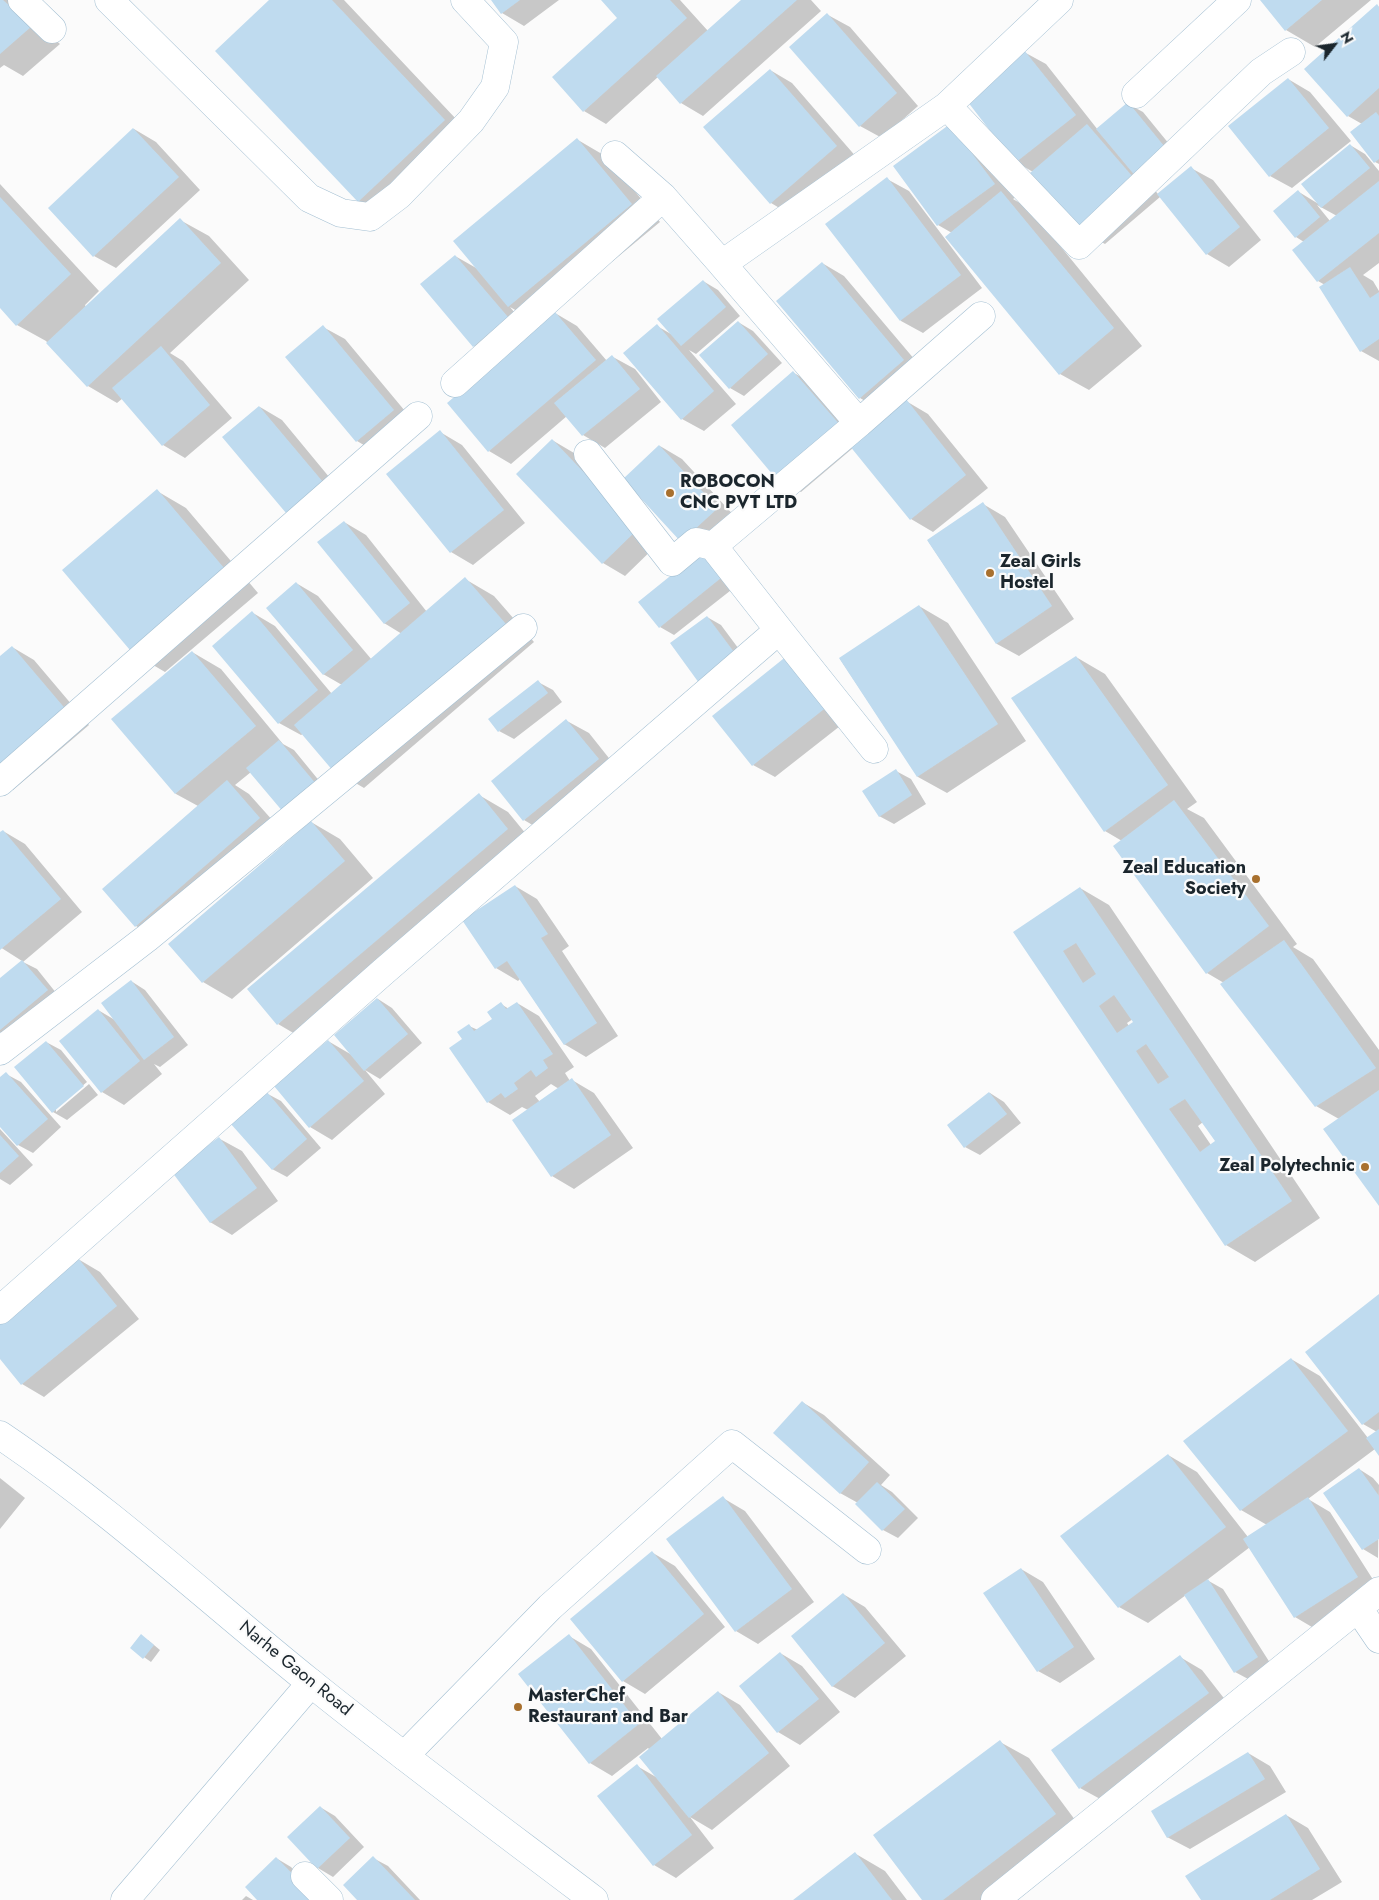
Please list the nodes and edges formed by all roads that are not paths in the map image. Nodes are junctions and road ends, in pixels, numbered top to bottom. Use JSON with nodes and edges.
{"nodes":[{"id":1,"x":22,"y":0,"type":"edge"},
{"id":2,"x":109,"y":0,"type":"edge"},
{"id":3,"x":465,"y":0,"type":"edge"},
{"id":4,"x":1059,"y":0,"type":"edge"},
{"id":5,"x":1237,"y":0,"type":"edge"},
{"id":6,"x":52,"y":29,"type":"dead end"},
{"id":7,"x":1291,"y":52,"type":"dead end"},
{"id":8,"x":1136,"y":94,"type":"dead end"},
{"id":9,"x":947,"y":106,"type":"junction"},
{"id":10,"x":615,"y":155,"type":"dead end"},
{"id":11,"x":663,"y":197,"type":"junction"},
{"id":12,"x":722,"y":264,"type":"junction"},
{"id":13,"x":981,"y":316,"type":"dead end"},
{"id":14,"x":455,"y":382,"type":"dead end"},
{"id":15,"x":418,"y":416,"type":"dead end"},
{"id":16,"x":859,"y":423,"type":"junction"},
{"id":17,"x":588,"y":454,"type":"dead end"},
{"id":18,"x":713,"y":546,"type":"junction"},
{"id":19,"x":523,"y":628,"type":"dead end"},
{"id":20,"x":779,"y":630,"type":"junction"},
{"id":21,"x":874,"y":749,"type":"dead end"},
{"id":22,"x":0,"y":782,"type":"edge"},
{"id":23,"x":0,"y":1051,"type":"edge"},
{"id":24,"x":0,"y":1310,"type":"edge"},
{"id":25,"x":0,"y":1435,"type":"edge"},
{"id":26,"x":867,"y":1550,"type":"dead end"},
{"id":27,"x":1379,"y":1591,"type":"edge"},
{"id":28,"x":1358,"y":1608,"type":"junction"},
{"id":29,"x":1379,"y":1639,"type":"edge"},
{"id":30,"x":311,"y":1683,"type":"junction"},
{"id":31,"x":404,"y":1756,"type":"junction"},
{"id":32,"x":305,"y":1876,"type":"dead end"},
{"id":33,"x":125,"y":1900,"type":"edge"},
{"id":34,"x":329,"y":1900,"type":"edge"},
{"id":35,"x":594,"y":1900,"type":"edge"},
{"id":36,"x":995,"y":1900,"type":"edge"}],
"edges":[{"from":1,"to":6,"type":"street"},
{"from":2,"to":3,"type":"street"},
{"from":4,"to":9,"type":"street"},
{"from":5,"to":8,"type":"street"},
{"from":7,"to":9,"type":"street"},
{"from":9,"to":12,"type":"street"},
{"from":10,"to":11,"type":"street"},
{"from":11,"to":12,"type":"street"},
{"from":11,"to":14,"type":"street"},
{"from":12,"to":16,"type":"street"},
{"from":13,"to":16,"type":"street"},
{"from":15,"to":22,"type":"street"},
{"from":16,"to":18,"type":"street"},
{"from":17,"to":18,"type":"street"},
{"from":18,"to":20,"type":"street"},
{"from":19,"to":23,"type":"street"},
{"from":20,"to":21,"type":"street"},
{"from":20,"to":24,"type":"street"},
{"from":25,"to":30,"type":"street","name":"Narhe Gaon Road"},
{"from":26,"to":31,"type":"street"},
{"from":27,"to":28,"type":"street"},
{"from":28,"to":29,"type":"street"},
{"from":28,"to":36,"type":"street"},
{"from":30,"to":31,"type":"street","name":"Narhe Gaon Road"},
{"from":30,"to":33,"type":"street"},
{"from":31,"to":35,"type":"street","name":"Narhe Gaon Road"},
{"from":32,"to":34,"type":"street"}]}
